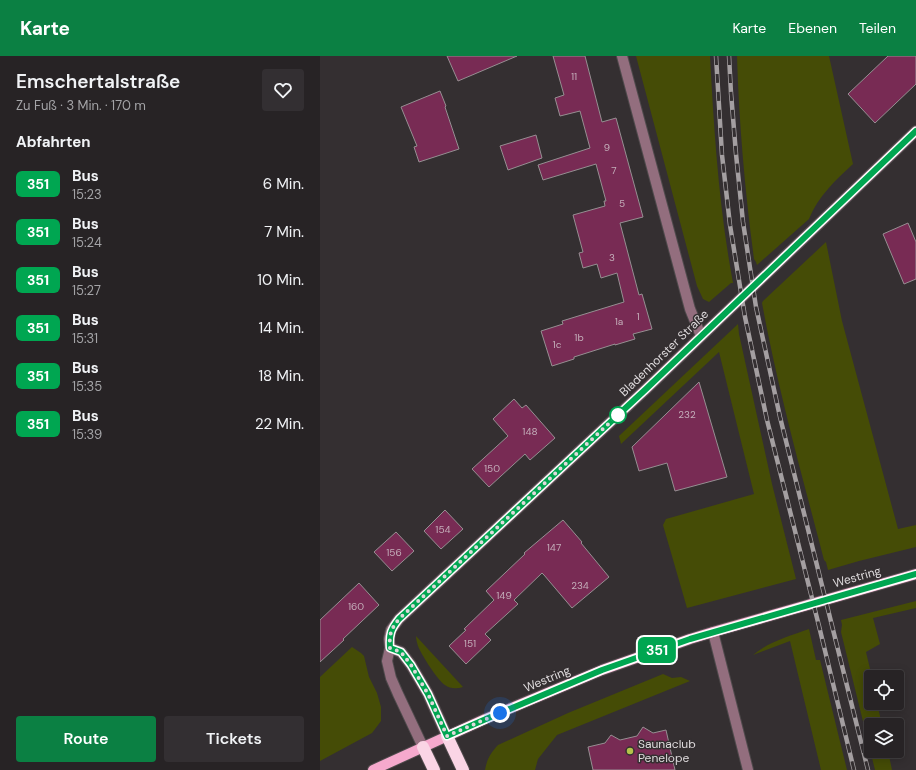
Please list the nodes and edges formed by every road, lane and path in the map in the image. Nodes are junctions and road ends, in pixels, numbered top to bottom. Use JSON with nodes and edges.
{"nodes":[{"id":1,"x":622,"y":56,"type":"edge"},
{"id":2,"x":916,"y":131,"type":"edge"},
{"id":3,"x":701,"y":336,"type":"junction"},
{"id":4,"x":916,"y":574,"type":"edge"},
{"id":5,"x":714,"y":632,"type":"junction"},
{"id":6,"x":390,"y":648,"type":"junction"},
{"id":7,"x":447,"y":736,"type":"junction"},
{"id":8,"x":423,"y":747,"type":"junction"},
{"id":9,"x":373,"y":770,"type":"edge"},
{"id":10,"x":434,"y":770,"type":"edge"},
{"id":11,"x":463,"y":770,"type":"edge"},
{"id":12,"x":748,"y":770,"type":"edge"}],
"edges":[{"from":1,"to":3,"type":"street"},
{"from":2,"to":3,"type":"street","name":"Bladenhorster Straße"},
{"from":3,"to":6,"type":"street","name":"Bladenhorster Straße"},
{"from":4,"to":5,"type":"main road","name":"Westring"},
{"from":5,"to":7,"type":"main road","name":"Westring"},
{"from":5,"to":12,"type":"street"},
{"from":6,"to":7,"type":"street"},
{"from":6,"to":8,"type":"street","name":"Bladenhorster Straße"},
{"from":7,"to":8,"type":"main road","name":"Westring"},
{"from":7,"to":11,"type":"highway"},
{"from":8,"to":9,"type":"main road","name":"Westring"},
{"from":8,"to":10,"type":"highway"}]}
